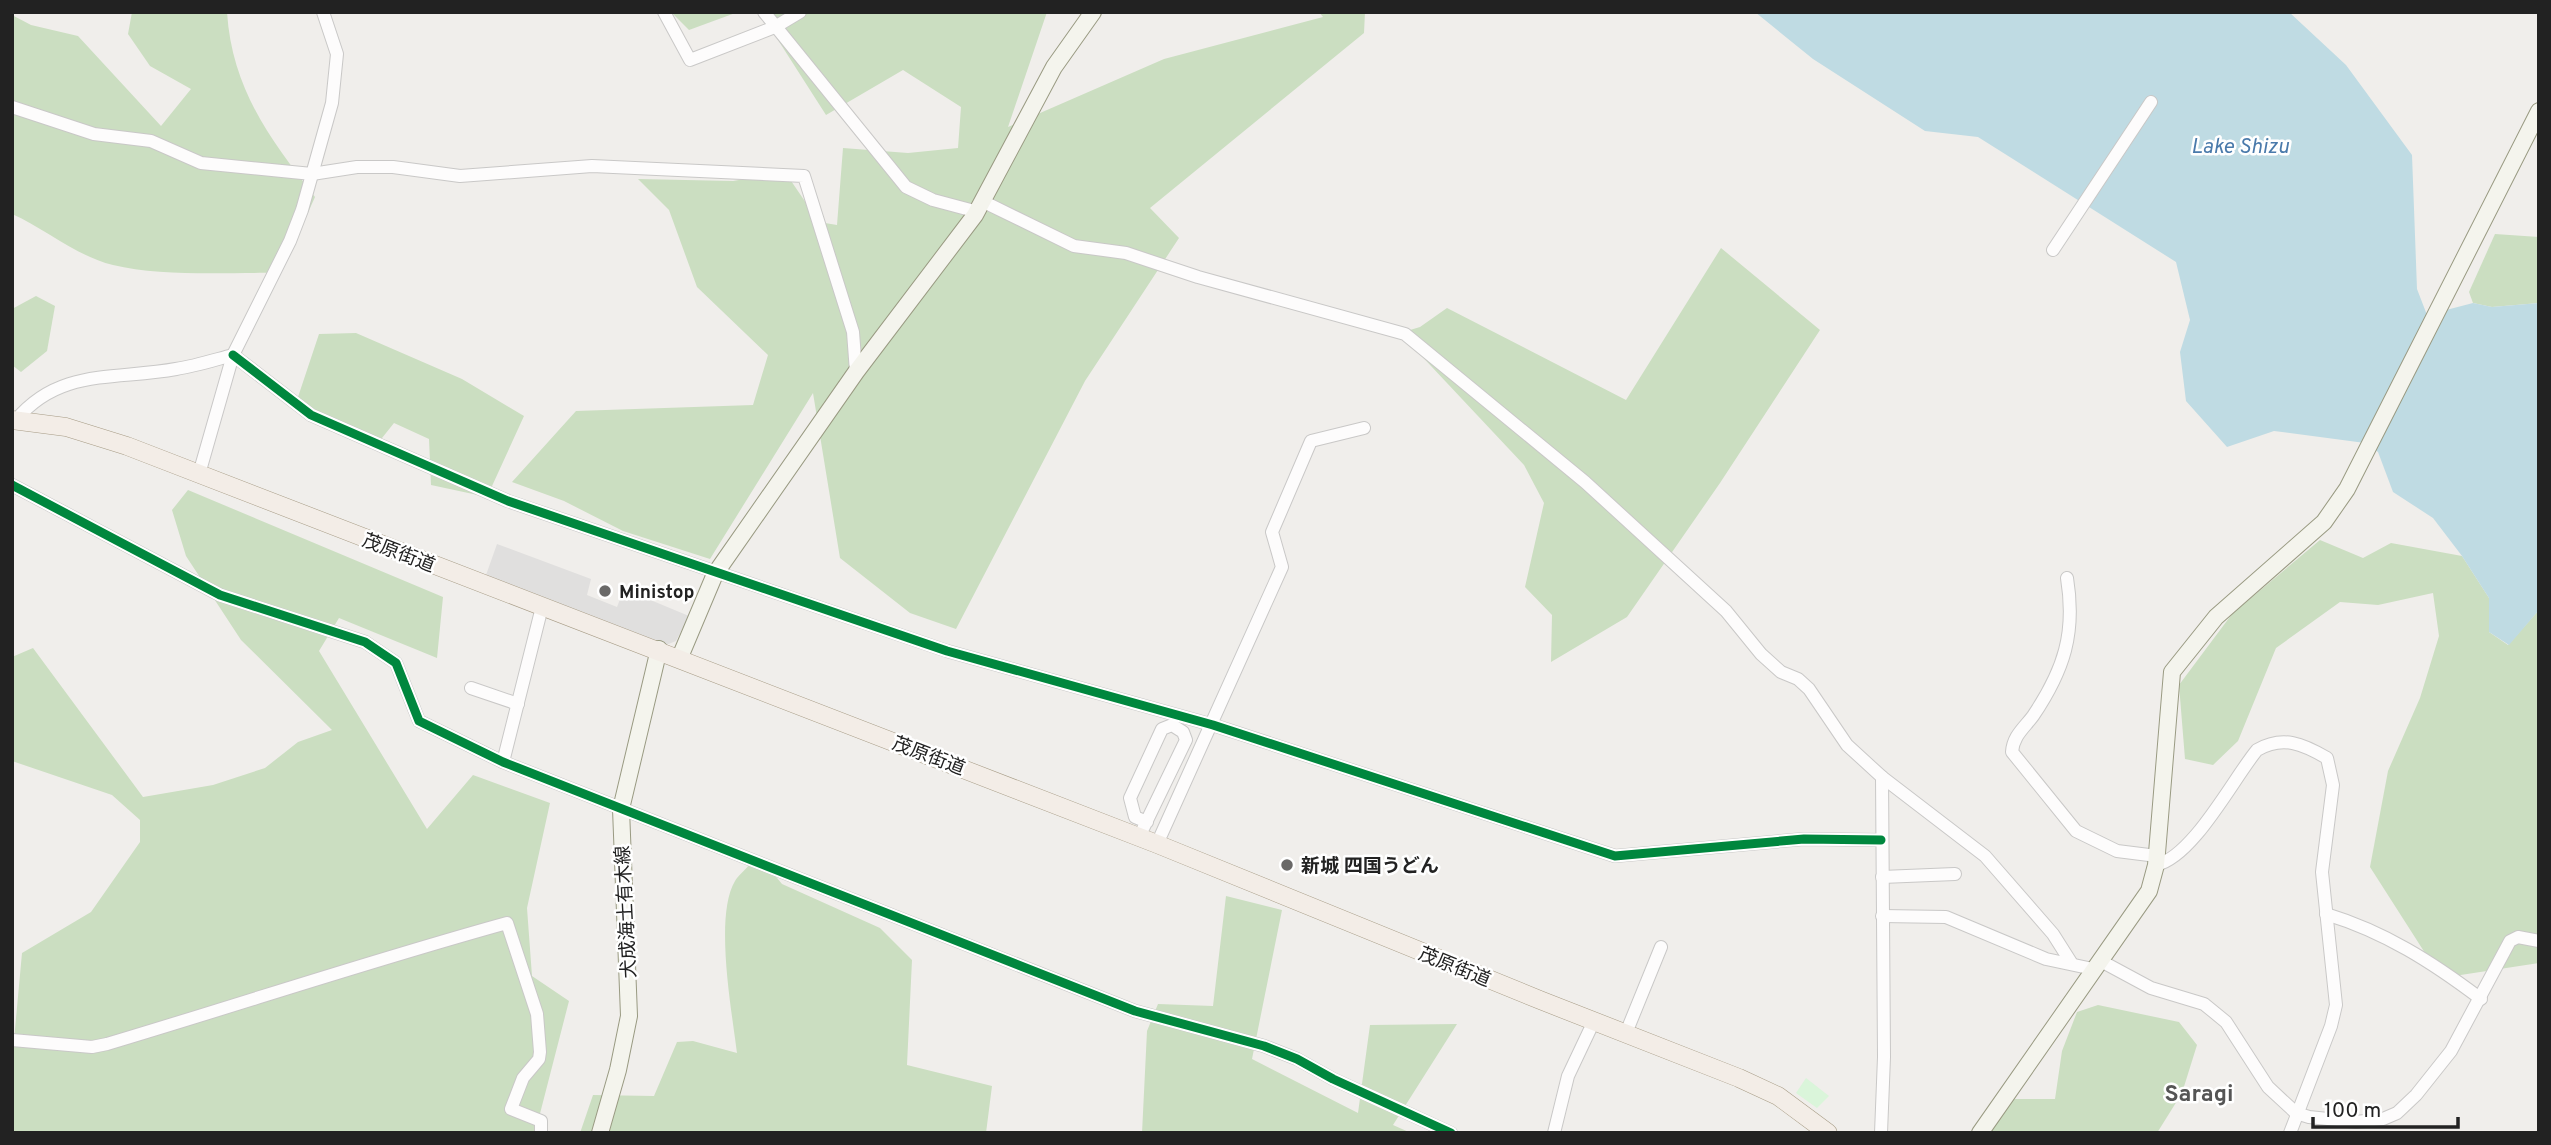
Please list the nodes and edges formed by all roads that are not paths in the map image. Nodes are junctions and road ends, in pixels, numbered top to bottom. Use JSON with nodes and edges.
{"nodes":[{"id":1,"x":323,"y":12,"type":"edge"},
{"id":2,"x":664,"y":12,"type":"edge"},
{"id":3,"x":764,"y":12,"type":"edge"},
{"id":4,"x":800,"y":12,"type":"edge"},
{"id":5,"x":1093,"y":12,"type":"edge"},
{"id":6,"x":775,"y":27,"type":"junction"},
{"id":7,"x":2151,"y":102,"type":"dead end"},
{"id":8,"x":12,"y":107,"type":"edge"},
{"id":9,"x":2539,"y":111,"type":"edge"},
{"id":10,"x":312,"y":174,"type":"junction"},
{"id":11,"x":981,"y":207,"type":"junction"},
{"id":12,"x":2056,"y":245,"type":"dead end"},
{"id":13,"x":233,"y":355,"type":"junction"},
{"id":14,"x":856,"y":372,"type":"junction"},
{"id":15,"x":14,"y":420,"type":"edge"},
{"id":16,"x":1364,"y":428,"type":"dead end"},
{"id":17,"x":199,"y":474,"type":"junction"},
{"id":18,"x":12,"y":485,"type":"edge"},
{"id":19,"x":715,"y":574,"type":"junction"},
{"id":20,"x":2067,"y":578,"type":"dead end"},
{"id":21,"x":542,"y":607,"type":"junction"},
{"id":22,"x":659,"y":649,"type":"junction"},
{"id":23,"x":680,"y":657,"type":"junction"},
{"id":24,"x":471,"y":688,"type":"dead end"},
{"id":25,"x":518,"y":704,"type":"junction"},
{"id":26,"x":1213,"y":725,"type":"junction"},
{"id":27,"x":503,"y":762,"type":"junction"},
{"id":28,"x":1882,"y":777,"type":"junction"},
{"id":29,"x":621,"y":809,"type":"junction"},
{"id":30,"x":1143,"y":829,"type":"junction"},
{"id":31,"x":1881,"y":840,"type":"junction"},
{"id":32,"x":1157,"y":844,"type":"junction"},
{"id":33,"x":2157,"y":860,"type":"junction"},
{"id":34,"x":1955,"y":874,"type":"dead end"},
{"id":35,"x":1882,"y":877,"type":"junction"},
{"id":36,"x":2326,"y":914,"type":"junction"},
{"id":37,"x":1882,"y":915,"type":"junction"},
{"id":38,"x":2539,"y":941,"type":"edge"},
{"id":39,"x":1661,"y":947,"type":"dead end"},
{"id":40,"x":2072,"y":964,"type":"junction"},
{"id":41,"x":2096,"y":964,"type":"junction"},
{"id":42,"x":2481,"y":999,"type":"junction"},
{"id":43,"x":1594,"y":1021,"type":"junction"},
{"id":44,"x":1626,"y":1033,"type":"junction"},
{"id":45,"x":12,"y":1040,"type":"edge"},
{"id":46,"x":2296,"y":1113,"type":"junction"},
{"id":47,"x":2332,"y":1120,"type":"junction"},
{"id":48,"x":541,"y":1133,"type":"edge"},
{"id":49,"x":600,"y":1133,"type":"edge"},
{"id":50,"x":1451,"y":1133,"type":"edge"},
{"id":51,"x":1554,"y":1133,"type":"edge"},
{"id":52,"x":1828,"y":1133,"type":"edge"},
{"id":53,"x":1881,"y":1133,"type":"edge"},
{"id":54,"x":1980,"y":1133,"type":"edge"},
{"id":55,"x":2290,"y":1133,"type":"edge"},
{"id":56,"x":2344,"y":1133,"type":"edge"}],
"edges":[{"from":1,"to":10,"type":"street"},
{"from":2,"to":6,"type":"street"},
{"from":3,"to":6,"type":"street"},
{"from":4,"to":6,"type":"street"},
{"from":5,"to":11,"type":"street"},
{"from":6,"to":11,"type":"street"},
{"from":7,"to":12,"type":"street"},
{"from":8,"to":10,"type":"street"},
{"from":9,"to":33,"type":"street"},
{"from":10,"to":13,"type":"street"},
{"from":10,"to":14,"type":"street"},
{"from":11,"to":14,"type":"street"},
{"from":11,"to":28,"type":"street"},
{"from":13,"to":15,"type":"street"},
{"from":13,"to":17,"type":"street"},
{"from":13,"to":19,"type":"street"},
{"from":14,"to":19,"type":"street"},
{"from":15,"to":17,"type":"main road","name":"茂原街道"},
{"from":16,"to":26,"type":"street"},
{"from":17,"to":21,"type":"main road","name":"茂原街道"},
{"from":18,"to":27,"type":"street"},
{"from":19,"to":23,"type":"street"},
{"from":19,"to":26,"type":"street"},
{"from":20,"to":33,"type":"street"},
{"from":21,"to":22,"type":"main road","name":"茂原街道"},
{"from":21,"to":25,"type":"street"},
{"from":22,"to":23,"type":"main road","name":"茂原街道"},
{"from":22,"to":29,"type":"street","name":"犬成海士有木線"},
{"from":23,"to":30,"type":"main road","name":"茂原街道"},
{"from":24,"to":25,"type":"street"},
{"from":25,"to":27,"type":"street"},
{"from":26,"to":31,"type":"street"},
{"from":26,"to":32,"type":"street"},
{"from":27,"to":29,"type":"street"},
{"from":28,"to":31,"type":"street"},
{"from":28,"to":40,"type":"street"},
{"from":29,"to":49,"type":"street","name":"犬成海士有木線"},
{"from":29,"to":50,"type":"street"},
{"from":30,"to":30,"type":"street"},
{"from":30,"to":32,"type":"main road","name":"茂原街道"},
{"from":31,"to":35,"type":"street"},
{"from":32,"to":43,"type":"main road","name":"茂原街道"},
{"from":33,"to":36,"type":"street"},
{"from":33,"to":41,"type":"street"},
{"from":34,"to":35,"type":"street"},
{"from":35,"to":37,"type":"street"},
{"from":36,"to":42,"type":"street"},
{"from":36,"to":46,"type":"street"},
{"from":37,"to":40,"type":"street"},
{"from":37,"to":53,"type":"street"},
{"from":38,"to":42,"type":"street"},
{"from":39,"to":44,"type":"street"},
{"from":40,"to":41,"type":"street"},
{"from":41,"to":46,"type":"street"},
{"from":41,"to":54,"type":"street"},
{"from":42,"to":47,"type":"street"},
{"from":43,"to":44,"type":"main road","name":"茂原街道"},
{"from":43,"to":51,"type":"street"},
{"from":44,"to":52,"type":"main road","name":"茂原街道"},
{"from":45,"to":48,"type":"street"},
{"from":46,"to":47,"type":"street"},
{"from":46,"to":55,"type":"street"},
{"from":47,"to":56,"type":"street"}]}
